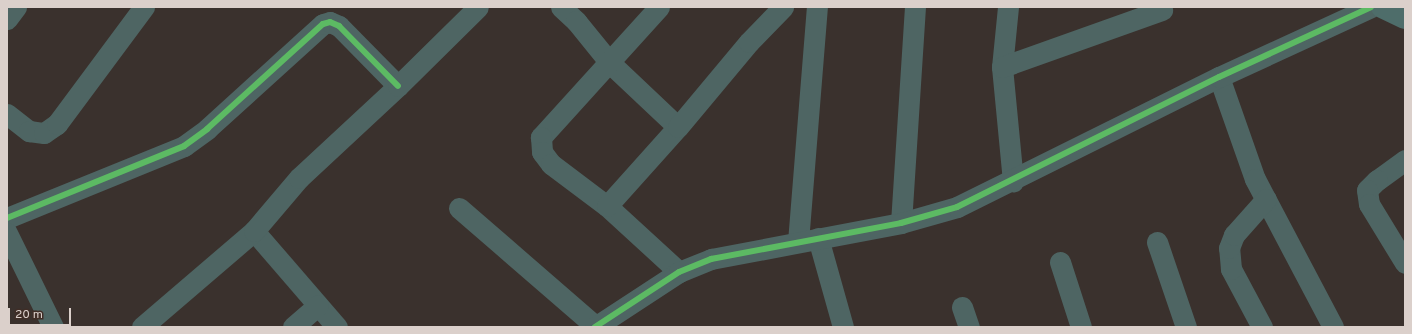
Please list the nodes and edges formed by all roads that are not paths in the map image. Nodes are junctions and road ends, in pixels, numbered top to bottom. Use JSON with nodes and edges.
{"nodes":[{"id":1,"x":16,"y":7,"type":"edge"},
{"id":2,"x":144,"y":7,"type":"edge"},
{"id":3,"x":478,"y":7,"type":"edge"},
{"id":4,"x":561,"y":7,"type":"edge"},
{"id":5,"x":659,"y":7,"type":"edge"},
{"id":6,"x":783,"y":7,"type":"edge"},
{"id":7,"x":817,"y":7,"type":"edge"},
{"id":8,"x":915,"y":7,"type":"edge"},
{"id":9,"x":1008,"y":7,"type":"edge"},
{"id":10,"x":1371,"y":7,"type":"edge"},
{"id":11,"x":1382,"y":7,"type":"edge"},
{"id":12,"x":1162,"y":10,"type":"dead end"},
{"id":13,"x":1405,"y":18,"type":"edge"},
{"id":14,"x":7,"y":19,"type":"edge"},
{"id":15,"x":610,"y":63,"type":"junction"},
{"id":16,"x":1002,"y":67,"type":"junction"},
{"id":17,"x":1218,"y":78,"type":"junction"},
{"id":18,"x":398,"y":86,"type":"junction"},
{"id":19,"x":7,"y":114,"type":"edge"},
{"id":20,"x":678,"y":127,"type":"junction"},
{"id":21,"x":1405,"y":160,"type":"edge"},
{"id":22,"x":1013,"y":181,"type":"junction"},
{"id":23,"x":1266,"y":199,"type":"junction"},
{"id":24,"x":607,"y":206,"type":"junction"},
{"id":25,"x":459,"y":208,"type":"dead end"},
{"id":26,"x":7,"y":218,"type":"edge"},
{"id":27,"x":901,"y":223,"type":"junction"},
{"id":28,"x":254,"y":231,"type":"junction"},
{"id":29,"x":7,"y":233,"type":"edge"},
{"id":30,"x":808,"y":240,"type":"junction"},
{"id":31,"x":1157,"y":242,"type":"dead end"},
{"id":32,"x":1060,"y":262,"type":"dead end"},
{"id":33,"x":1405,"y":263,"type":"edge"},
{"id":34,"x":680,"y":272,"type":"junction"},
{"id":35,"x":318,"y":305,"type":"junction"},
{"id":36,"x":962,"y":307,"type":"dead end"},
{"id":37,"x":843,"y":325,"type":"edge"},
{"id":38,"x":52,"y":327,"type":"edge"},
{"id":39,"x":142,"y":327,"type":"edge"},
{"id":40,"x":293,"y":327,"type":"edge"},
{"id":41,"x":337,"y":327,"type":"edge"},
{"id":42,"x":595,"y":327,"type":"edge"},
{"id":43,"x":969,"y":327,"type":"edge"},
{"id":44,"x":1081,"y":327,"type":"edge"},
{"id":45,"x":1186,"y":327,"type":"edge"},
{"id":46,"x":1262,"y":327,"type":"edge"},
{"id":47,"x":1333,"y":327,"type":"edge"}],
"edges":[{"from":1,"to":14,"type":"street"},
{"from":2,"to":19,"type":"street"},
{"from":3,"to":18,"type":"street"},
{"from":4,"to":15,"type":"street"},
{"from":5,"to":15,"type":"street"},
{"from":6,"to":20,"type":"street"},
{"from":7,"to":30,"type":"street"},
{"from":8,"to":27,"type":"street"},
{"from":9,"to":16,"type":"street"},
{"from":10,"to":17,"type":"street"},
{"from":11,"to":13,"type":"street"},
{"from":12,"to":16,"type":"street"},
{"from":15,"to":20,"type":"street"},
{"from":15,"to":24,"type":"street"},
{"from":16,"to":22,"type":"street"},
{"from":17,"to":22,"type":"street"},
{"from":17,"to":23,"type":"street"},
{"from":18,"to":26,"type":"street"},
{"from":18,"to":28,"type":"street"},
{"from":20,"to":24,"type":"street"},
{"from":21,"to":33,"type":"street"},
{"from":22,"to":27,"type":"street"},
{"from":23,"to":46,"type":"street"},
{"from":23,"to":47,"type":"street"},
{"from":24,"to":34,"type":"street"},
{"from":25,"to":42,"type":"street"},
{"from":27,"to":30,"type":"street"},
{"from":28,"to":35,"type":"street"},
{"from":28,"to":39,"type":"street"},
{"from":29,"to":38,"type":"street"},
{"from":30,"to":34,"type":"street"},
{"from":30,"to":37,"type":"street"},
{"from":31,"to":45,"type":"street"},
{"from":32,"to":44,"type":"street"},
{"from":34,"to":42,"type":"street"},
{"from":35,"to":40,"type":"street"},
{"from":35,"to":41,"type":"street"},
{"from":36,"to":43,"type":"street"}]}
